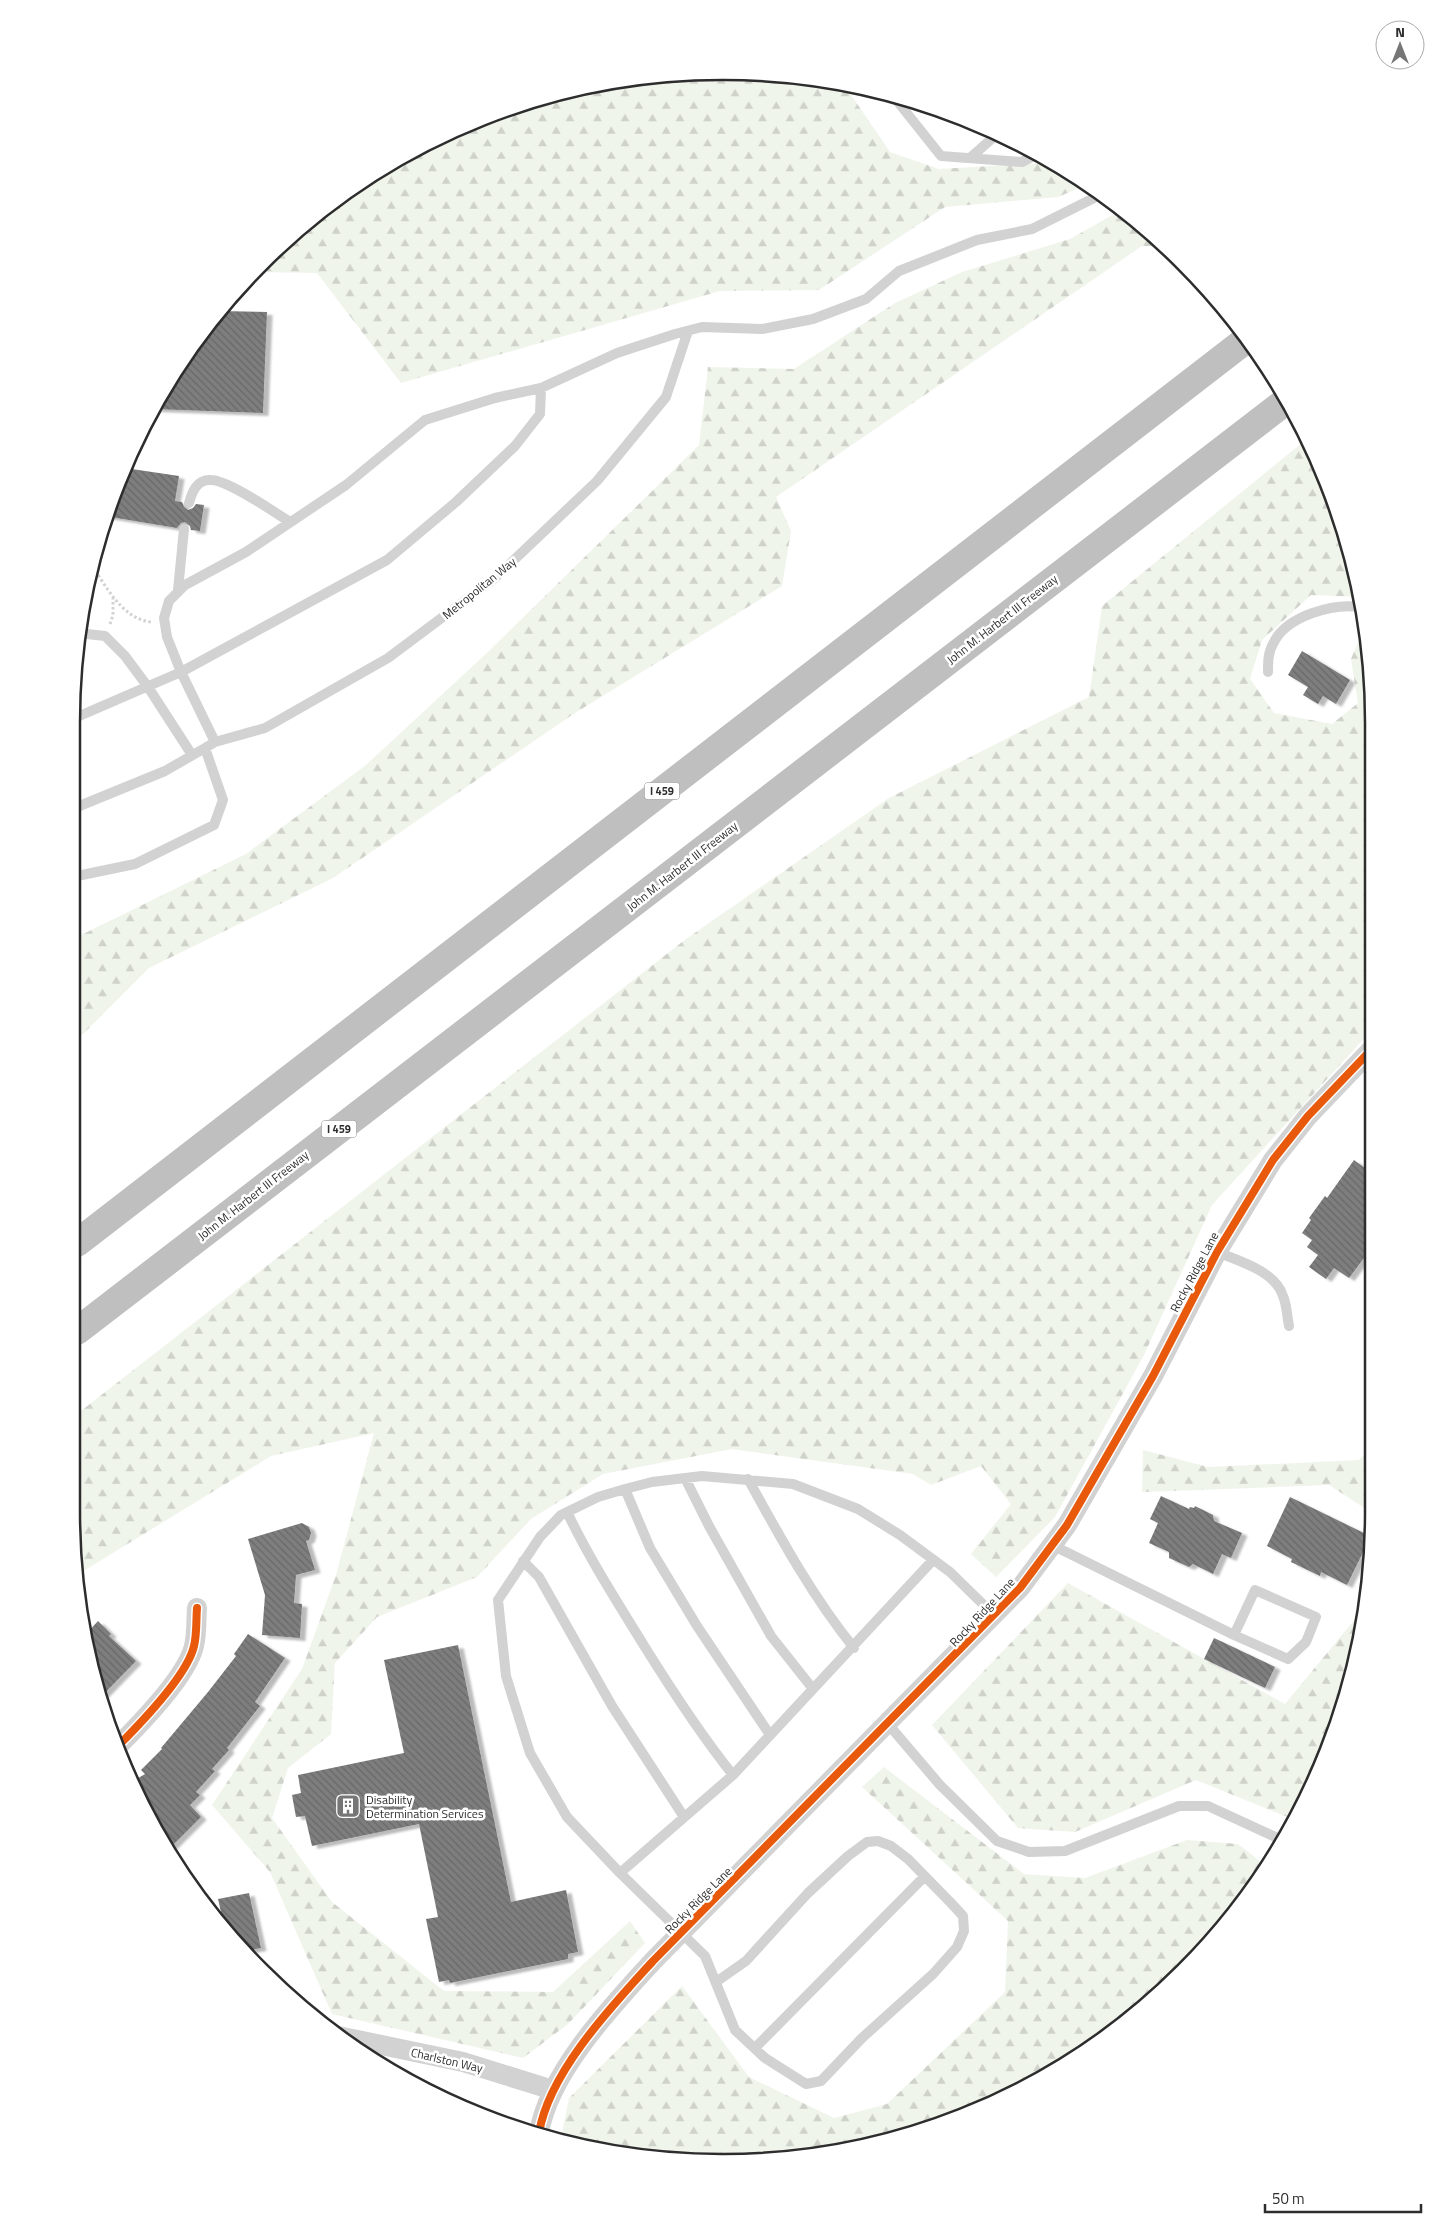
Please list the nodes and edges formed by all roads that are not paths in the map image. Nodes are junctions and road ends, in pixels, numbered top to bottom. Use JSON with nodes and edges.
{"nodes":[{"id":1,"x":901,"y":106,"type":"edge"},
{"id":2,"x":991,"y":139,"type":"edge"},
{"id":3,"x":970,"y":158,"type":"junction"},
{"id":4,"x":1029,"y":158,"type":"edge"},
{"id":5,"x":1094,"y":199,"type":"edge"},
{"id":6,"x":688,"y":331,"type":"junction"},
{"id":7,"x":1241,"y":344,"type":"edge"},
{"id":8,"x":541,"y":388,"type":"junction"},
{"id":9,"x":1281,"y":405,"type":"edge"},
{"id":10,"x":189,"y":503,"type":"dead end"},
{"id":11,"x":290,"y":522,"type":"junction"},
{"id":12,"x":184,"y":529,"type":"dead end"},
{"id":13,"x":178,"y":590,"type":"junction"},
{"id":14,"x":1355,"y":607,"type":"edge"},
{"id":15,"x":86,"y":634,"type":"edge"},
{"id":16,"x":180,"y":672,"type":"junction"},
{"id":17,"x":1268,"y":672,"type":"dead end"},
{"id":18,"x":148,"y":687,"type":"junction"},
{"id":19,"x":80,"y":716,"type":"edge"},
{"id":20,"x":215,"y":742,"type":"junction"},
{"id":21,"x":205,"y":748,"type":"junction"},
{"id":22,"x":192,"y":756,"type":"junction"},
{"id":23,"x":80,"y":805,"type":"edge"},
{"id":24,"x":80,"y":875,"type":"edge"},
{"id":25,"x":1365,"y":1056,"type":"edge"},
{"id":26,"x":80,"y":1241,"type":"edge"},
{"id":27,"x":1217,"y":1252,"type":"junction"},
{"id":28,"x":1289,"y":1326,"type":"dead end"},
{"id":29,"x":80,"y":1329,"type":"edge"},
{"id":30,"x":685,"y":1478,"type":"junction"},
{"id":31,"x":748,"y":1479,"type":"junction"},
{"id":32,"x":625,"y":1489,"type":"junction"},
{"id":33,"x":567,"y":1512,"type":"junction"},
{"id":34,"x":1052,"y":1545,"type":"junction"},
{"id":35,"x":933,"y":1560,"type":"junction"},
{"id":36,"x":523,"y":1561,"type":"junction"},
{"id":37,"x":197,"y":1608,"type":"dead end"},
{"id":38,"x":994,"y":1616,"type":"junction"},
{"id":39,"x":1234,"y":1635,"type":"junction"},
{"id":40,"x":854,"y":1648,"type":"junction"},
{"id":41,"x":813,"y":1689,"type":"junction"},
{"id":42,"x":888,"y":1724,"type":"junction"},
{"id":43,"x":770,"y":1735,"type":"junction"},
{"id":44,"x":123,"y":1741,"type":"edge"},
{"id":45,"x":733,"y":1775,"type":"junction"},
{"id":46,"x":684,"y":1817,"type":"junction"},
{"id":47,"x":1276,"y":1837,"type":"edge"},
{"id":48,"x":620,"y":1873,"type":"junction"},
{"id":49,"x":924,"y":1877,"type":"junction"},
{"id":50,"x":680,"y":1933,"type":"junction"},
{"id":51,"x":716,"y":1982,"type":"junction"},
{"id":52,"x":358,"y":2040,"type":"edge"},
{"id":53,"x":755,"y":2048,"type":"junction"},
{"id":54,"x":553,"y":2090,"type":"junction"},
{"id":55,"x":541,"y":2127,"type":"edge"}],
"edges":[{"from":1,"to":3,"type":"lane"},
{"from":2,"to":3,"type":"lane"},
{"from":3,"to":4,"type":"lane"},
{"from":5,"to":6,"type":"lane"},
{"from":6,"to":8,"type":"lane"},
{"from":6,"to":20,"type":"lane","name":"Metropolitan Way"},
{"from":7,"to":26,"type":"highway","number":"I 459"},
{"from":8,"to":11,"type":"lane"},
{"from":8,"to":16,"type":"lane"},
{"from":9,"to":29,"type":"highway","name":"John M. Harbert III Freeway","number":"I 459"},
{"from":10,"to":11,"type":"lane"},
{"from":11,"to":13,"type":"lane"},
{"from":12,"to":13,"type":"lane"},
{"from":13,"to":16,"type":"lane"},
{"from":14,"to":17,"type":"lane"},
{"from":15,"to":18,"type":"lane"},
{"from":16,"to":18,"type":"lane"},
{"from":16,"to":20,"type":"lane"},
{"from":18,"to":19,"type":"lane"},
{"from":18,"to":22,"type":"lane"},
{"from":20,"to":21,"type":"lane","name":"Metropolitan Way"},
{"from":21,"to":22,"type":"lane","name":"Metropolitan Way"},
{"from":21,"to":24,"type":"lane"},
{"from":22,"to":23,"type":"lane","name":"Metropolitan Way"},
{"from":25,"to":27,"type":"street","name":"Rocky Ridge Lane"},
{"from":27,"to":28,"type":"lane"},
{"from":27,"to":34,"type":"street","name":"Rocky Ridge Lane"},
{"from":30,"to":31,"type":"lane"},
{"from":30,"to":32,"type":"lane"},
{"from":30,"to":41,"type":"lane"},
{"from":31,"to":35,"type":"lane"},
{"from":31,"to":40,"type":"lane"},
{"from":32,"to":33,"type":"lane"},
{"from":32,"to":43,"type":"lane"},
{"from":33,"to":36,"type":"lane"},
{"from":33,"to":45,"type":"lane"},
{"from":34,"to":38,"type":"street","name":"Rocky Ridge Lane"},
{"from":34,"to":39,"type":"lane"},
{"from":35,"to":38,"type":"lane"},
{"from":35,"to":40,"type":"lane"},
{"from":36,"to":46,"type":"lane"},
{"from":36,"to":48,"type":"lane"},
{"from":37,"to":44,"type":"street"},
{"from":38,"to":42,"type":"street","name":"Rocky Ridge Lane"},
{"from":39,"to":39,"type":"lane"},
{"from":40,"to":41,"type":"lane"},
{"from":41,"to":43,"type":"lane"},
{"from":42,"to":47,"type":"lane"},
{"from":42,"to":50,"type":"street","name":"Rocky Ridge Lane"},
{"from":43,"to":45,"type":"lane"},
{"from":45,"to":46,"type":"lane"},
{"from":46,"to":48,"type":"lane"},
{"from":48,"to":50,"type":"lane"},
{"from":49,"to":51,"type":"lane"},
{"from":49,"to":53,"type":"lane"},
{"from":49,"to":53,"type":"lane"},
{"from":50,"to":51,"type":"lane"},
{"from":50,"to":54,"type":"street","name":"Rocky Ridge Lane"},
{"from":51,"to":53,"type":"lane"},
{"from":52,"to":54,"type":"street","name":"Charlston Way"},
{"from":54,"to":55,"type":"street","name":"Rocky Ridge Lane"}]}
